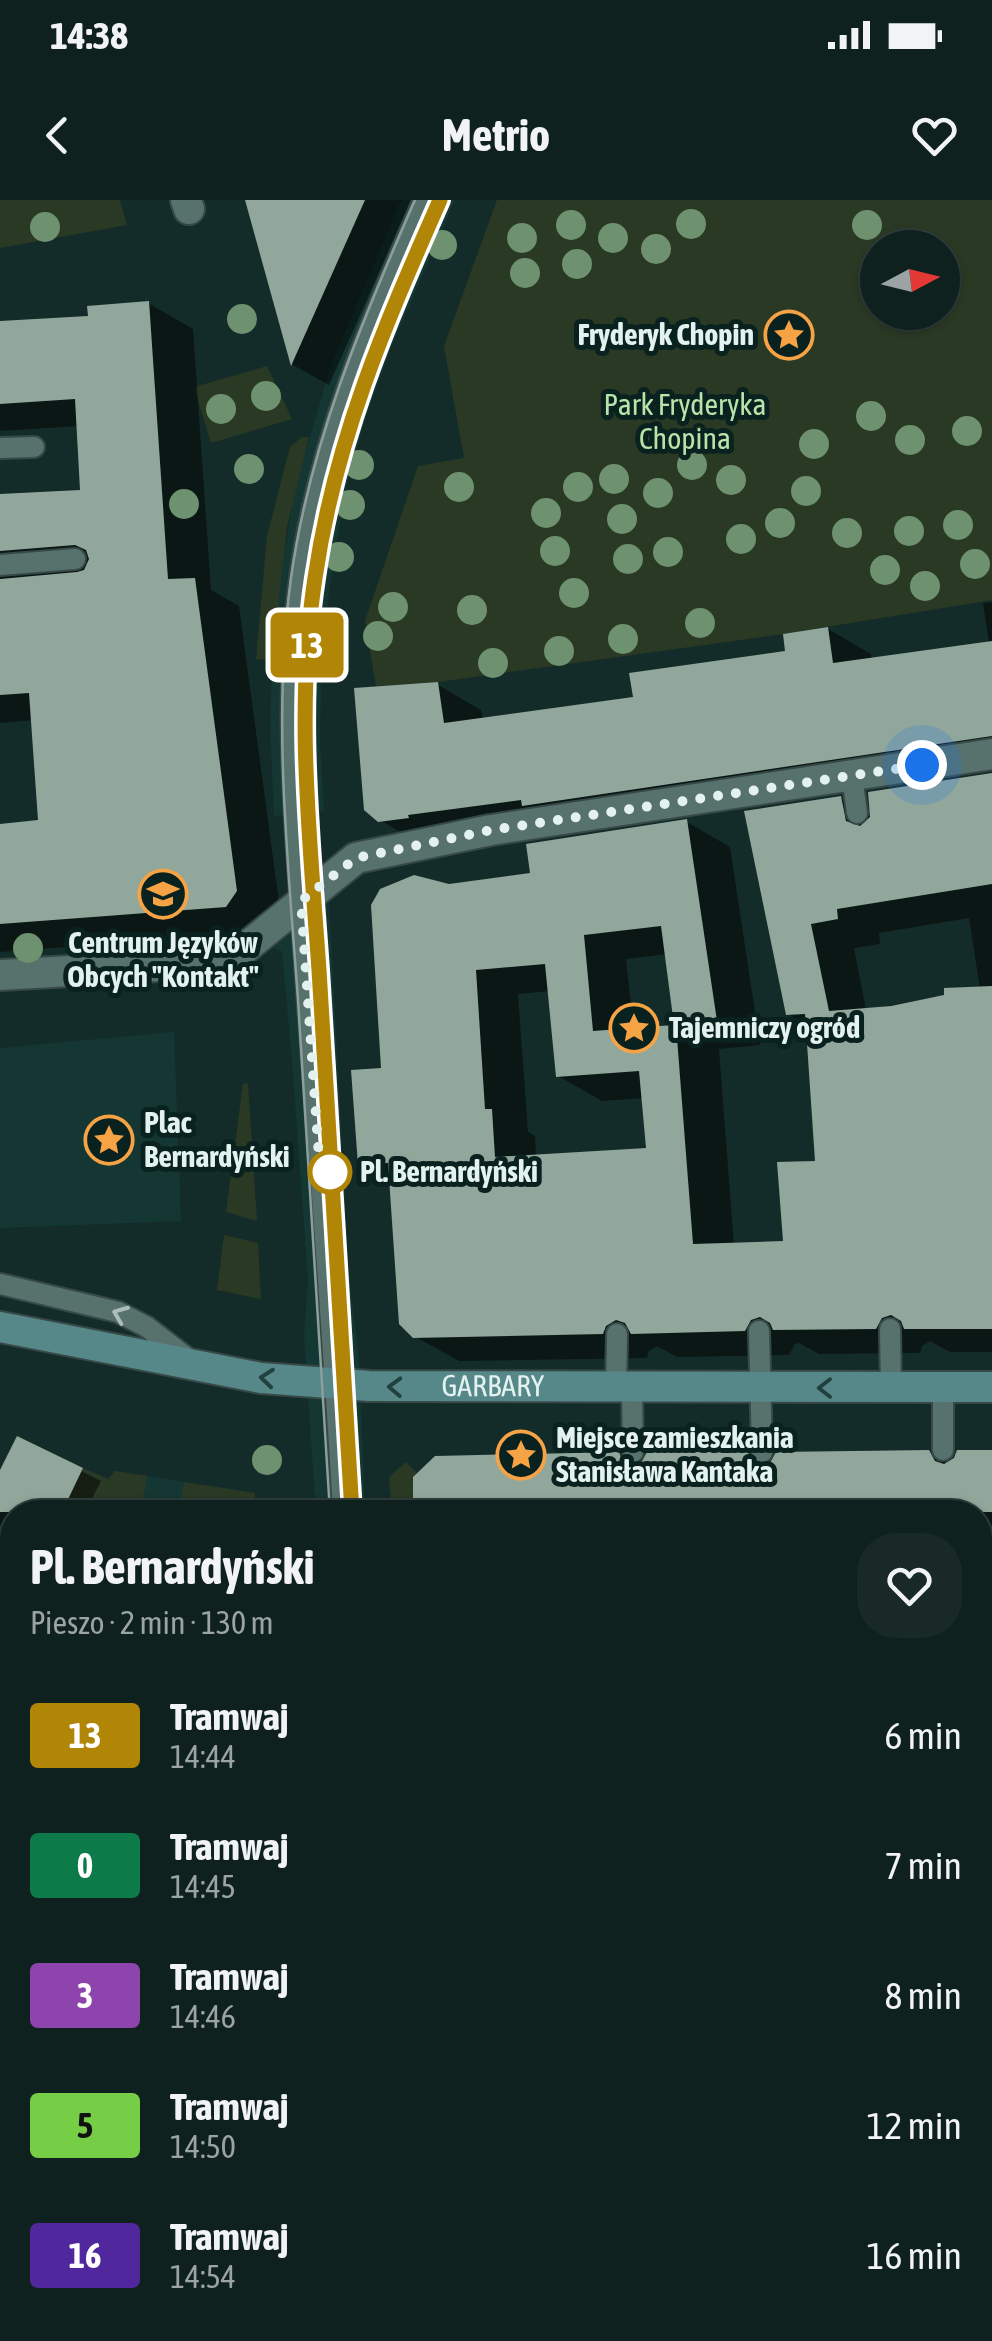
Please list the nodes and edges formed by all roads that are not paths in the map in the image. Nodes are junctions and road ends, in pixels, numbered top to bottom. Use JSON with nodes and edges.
{"nodes":[{"id":1,"x":424,"y":200,"type":"edge"},
{"id":2,"x":34,"y":447,"type":"dead end"},
{"id":3,"x":0,"y":448,"type":"edge"},
{"id":4,"x":76,"y":559,"type":"dead end"},
{"id":5,"x":0,"y":565,"type":"edge"},
{"id":6,"x":992,"y":754,"type":"edge"},
{"id":7,"x":852,"y":776,"type":"junction"},
{"id":8,"x":857,"y":812,"type":"dead end"},
{"id":9,"x":301,"y":901,"type":"junction"},
{"id":10,"x":0,"y":975,"type":"edge"},
{"id":11,"x":0,"y":1284,"type":"edge"},
{"id":12,"x":0,"y":1327,"type":"edge"},
{"id":13,"x":890,"y":1329,"type":"dead end"},
{"id":14,"x":759,"y":1330,"type":"dead end"},
{"id":15,"x":617,"y":1334,"type":"dead end"},
{"id":16,"x":201,"y":1368,"type":"junction"},
{"id":17,"x":334,"y":1384,"type":"junction"},
{"id":18,"x":891,"y":1387,"type":"junction"},
{"id":19,"x":943,"y":1387,"type":"junction"},
{"id":20,"x":992,"y":1387,"type":"edge"},
{"id":21,"x":760,"y":1388,"type":"junction"},
{"id":22,"x":624,"y":1389,"type":"junction"},
{"id":23,"x":943,"y":1450,"type":"dead end"},
{"id":24,"x":633,"y":1452,"type":"dead end"},
{"id":25,"x":762,"y":1452,"type":"dead end"},
{"id":26,"x":342,"y":1500,"type":"edge"}],
"edges":[{"from":1,"to":9,"type":"lane"},
{"from":2,"to":3,"type":"lane"},
{"from":4,"to":5,"type":"lane"},
{"from":6,"to":7,"type":"street"},
{"from":7,"to":8,"type":"lane"},
{"from":7,"to":9,"type":"street"},
{"from":9,"to":10,"type":"street"},
{"from":9,"to":17,"type":"lane"},
{"from":16,"to":11,"type":"lane","one_way":true},
{"from":12,"to":16,"type":"street","name":"GARBARY"},
{"from":13,"to":18,"type":"lane"},
{"from":14,"to":21,"type":"lane"},
{"from":15,"to":22,"type":"lane"},
{"from":17,"to":16,"type":"street","name":"GARBARY","one_way":true},
{"from":22,"to":17,"type":"street","name":"GARBARY","one_way":true},
{"from":17,"to":26,"type":"lane"},
{"from":18,"to":19,"type":"street","name":"GARBARY"},
{"from":18,"to":21,"type":"street","name":"GARBARY","one_way":true},
{"from":19,"to":20,"type":"street","name":"GARBARY"},
{"from":19,"to":23,"type":"lane"},
{"from":21,"to":22,"type":"street","name":"GARBARY"},
{"from":21,"to":25,"type":"lane"},
{"from":22,"to":24,"type":"lane"}]}
